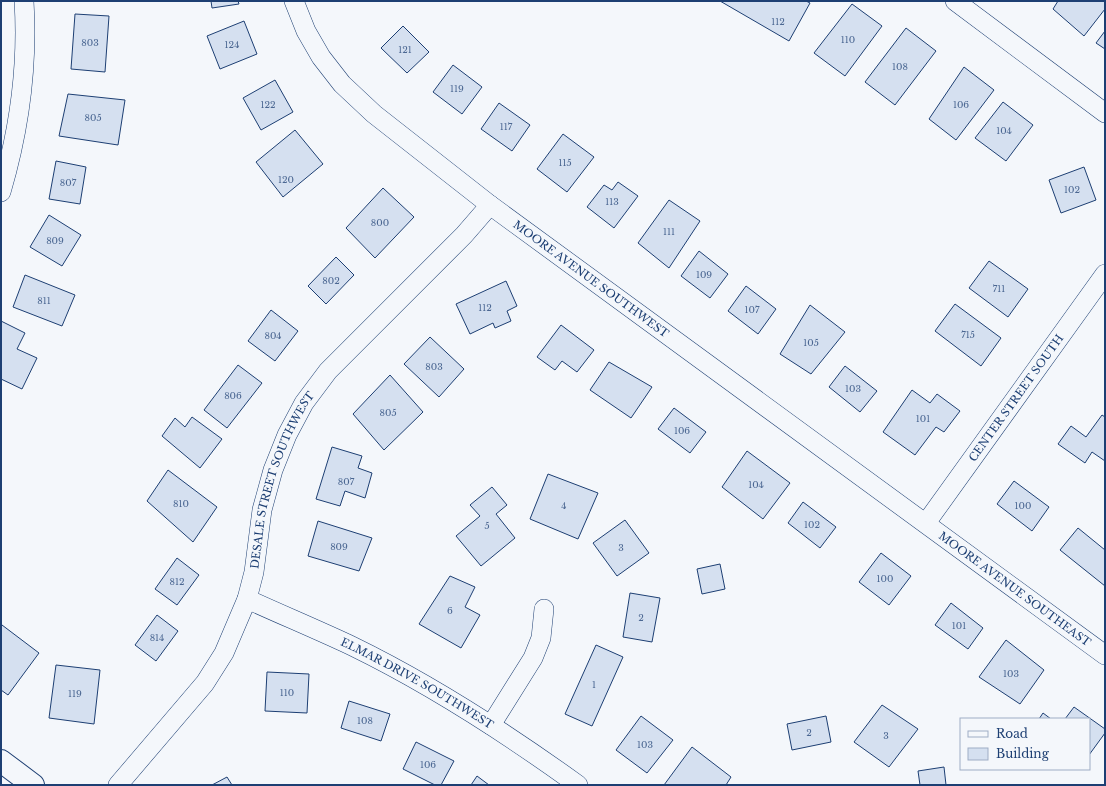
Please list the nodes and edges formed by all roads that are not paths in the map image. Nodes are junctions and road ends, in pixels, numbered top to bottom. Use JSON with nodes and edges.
{"nodes":[{"id":1,"x":24,"y":1,"type":"edge"},
{"id":2,"x":294,"y":1,"type":"edge"},
{"id":3,"x":955,"y":1,"type":"edge"},
{"id":4,"x":1105,"y":113,"type":"edge"},
{"id":5,"x":1,"y":192,"type":"edge"},
{"id":6,"x":490,"y":205,"type":"junction"},
{"id":7,"x":1105,"y":274,"type":"edge"},
{"id":8,"x":926,"y":522,"type":"junction"},
{"id":9,"x":247,"y":599,"type":"junction"},
{"id":10,"x":544,"y":609,"type":"dead end"},
{"id":11,"x":1105,"y":655,"type":"edge"},
{"id":12,"x":491,"y":725,"type":"junction"},
{"id":13,"x":1,"y":762,"type":"edge"},
{"id":14,"x":33,"y":785,"type":"edge"},
{"id":15,"x":118,"y":785,"type":"edge"},
{"id":16,"x":578,"y":785,"type":"edge"}],
"edges":[{"from":1,"to":5,"type":"street"},
{"from":2,"to":6,"type":"street","name":"MOORE AVENUE SOUTHWEST"},
{"from":3,"to":4,"type":"street"},
{"from":6,"to":8,"type":"street","name":"MOORE AVENUE SOUTHWEST"},
{"from":6,"to":9,"type":"street","name":"DESALE STREET SOUTHWEST"},
{"from":7,"to":8,"type":"street","name":"CENTER STREET SOUTH"},
{"from":8,"to":11,"type":"street","name":"MOORE AVENUE SOUTHEAST"},
{"from":9,"to":12,"type":"street","name":"ELMAR DRIVE SOUTHWEST"},
{"from":9,"to":15,"type":"street","name":"DESALE STREET SOUTHWEST"},
{"from":10,"to":12,"type":"street"},
{"from":12,"to":16,"type":"street","name":"ELMAR DRIVE SOUTHWEST"},
{"from":13,"to":14,"type":"street"}]}
